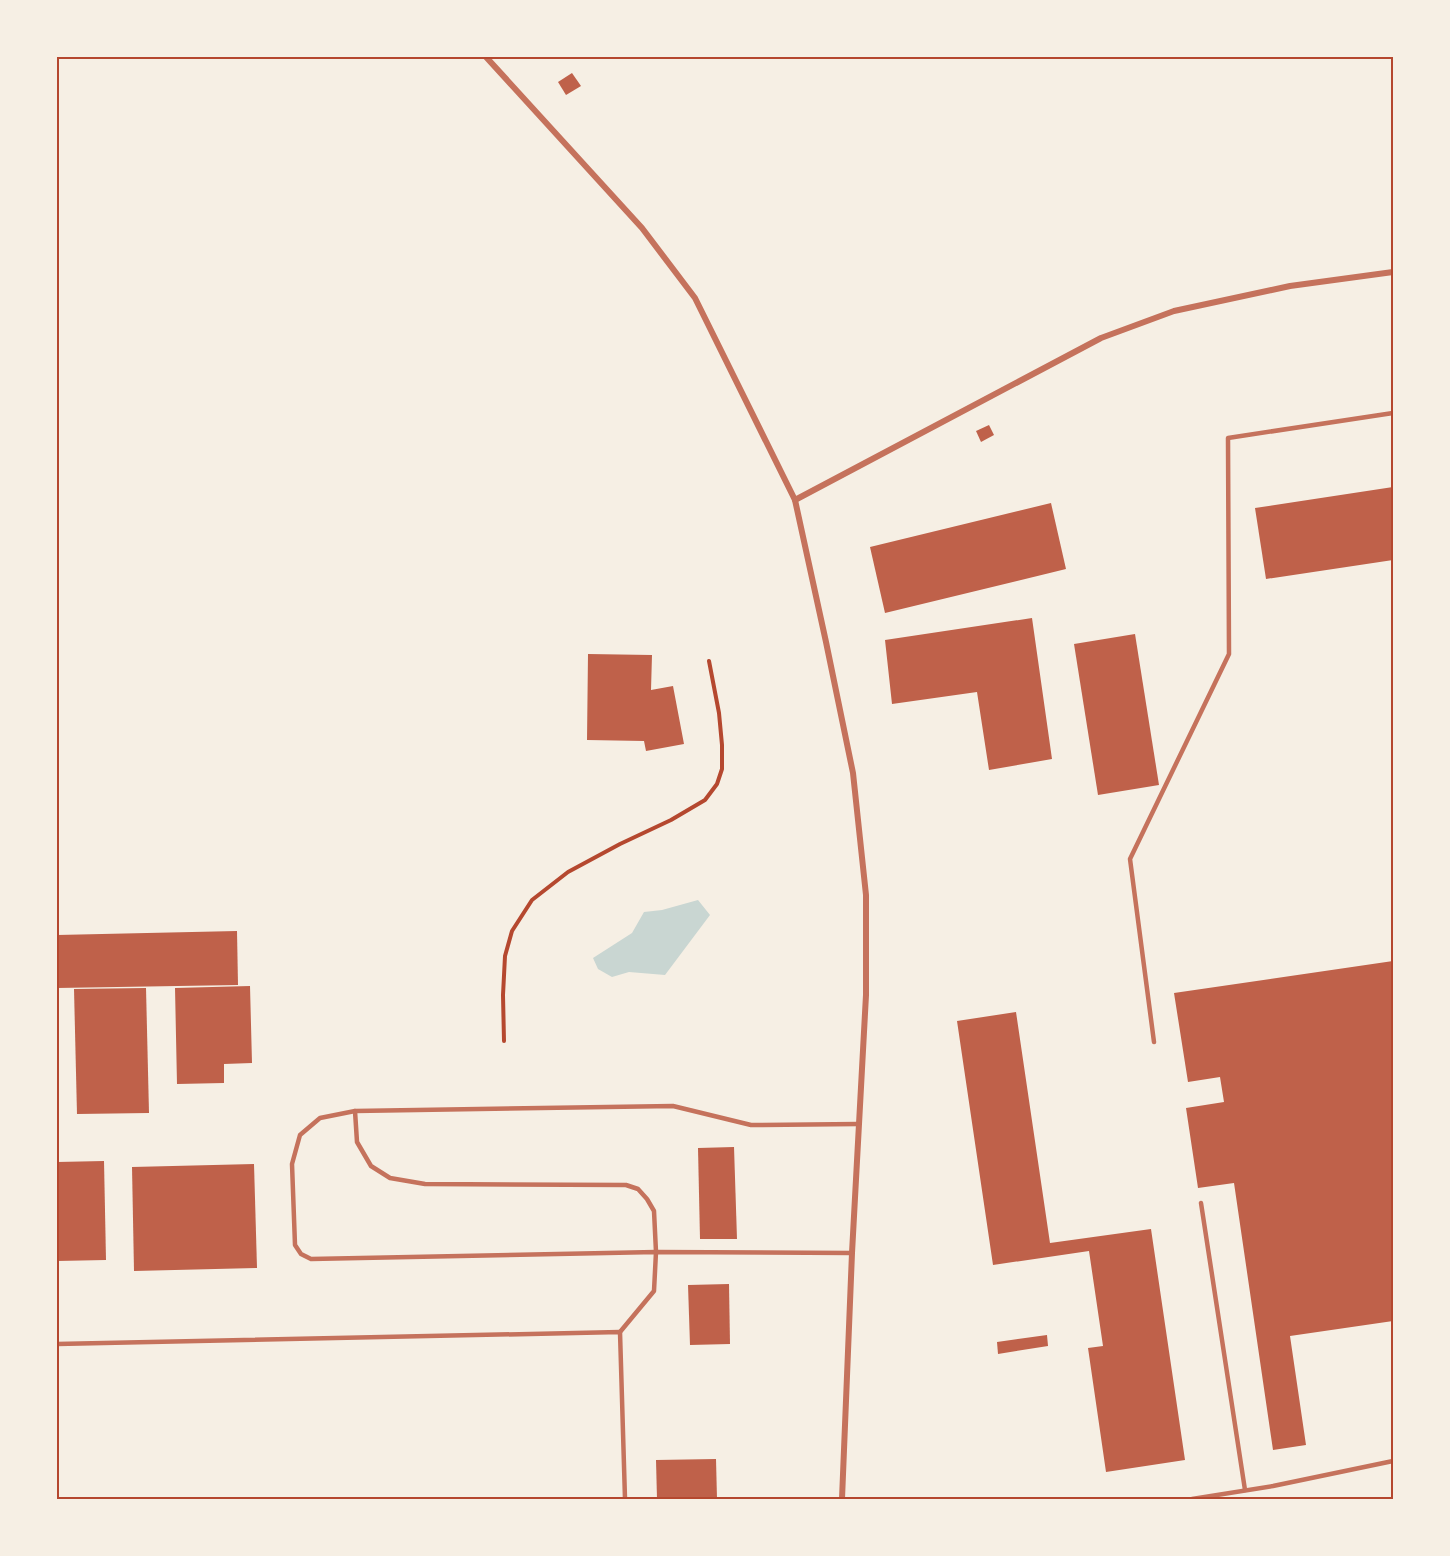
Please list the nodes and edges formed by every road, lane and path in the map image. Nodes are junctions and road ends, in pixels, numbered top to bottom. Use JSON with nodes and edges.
{"nodes":[{"id":1,"x":486,"y":57,"type":"edge"},
{"id":2,"x":1393,"y":272,"type":"edge"},
{"id":3,"x":1393,"y":413,"type":"edge"},
{"id":4,"x":795,"y":500,"type":"junction"},
{"id":5,"x":710,"y":661,"type":"dead end"},
{"id":6,"x":504,"y":1041,"type":"dead end"},
{"id":7,"x":1154,"y":1042,"type":"dead end"},
{"id":8,"x":355,"y":1111,"type":"junction"},
{"id":9,"x":858,"y":1124,"type":"junction"},
{"id":10,"x":1201,"y":1203,"type":"dead end"},
{"id":11,"x":656,"y":1252,"type":"junction"},
{"id":12,"x":852,"y":1252,"type":"junction"},
{"id":13,"x":620,"y":1332,"type":"junction"},
{"id":14,"x":57,"y":1344,"type":"edge"},
{"id":15,"x":1393,"y":1461,"type":"edge"},
{"id":16,"x":1245,"y":1490,"type":"junction"},
{"id":17,"x":625,"y":1499,"type":"edge"},
{"id":18,"x":842,"y":1499,"type":"edge"},
{"id":19,"x":1192,"y":1499,"type":"edge"}],
"edges":[{"from":1,"to":4,"type":"street"},
{"from":2,"to":4,"type":"street"},
{"from":3,"to":7,"type":"lane"},
{"from":4,"to":9,"type":"street"},
{"from":5,"to":6,"type":"path"},
{"from":8,"to":9,"type":"lane"},
{"from":8,"to":11,"type":"lane"},
{"from":8,"to":11,"type":"lane"},
{"from":9,"to":12,"type":"street"},
{"from":10,"to":16,"type":"lane"},
{"from":11,"to":12,"type":"lane"},
{"from":11,"to":13,"type":"lane"},
{"from":12,"to":18,"type":"street"},
{"from":13,"to":14,"type":"lane"},
{"from":13,"to":17,"type":"lane"},
{"from":15,"to":16,"type":"lane"},
{"from":16,"to":19,"type":"lane"}]}
